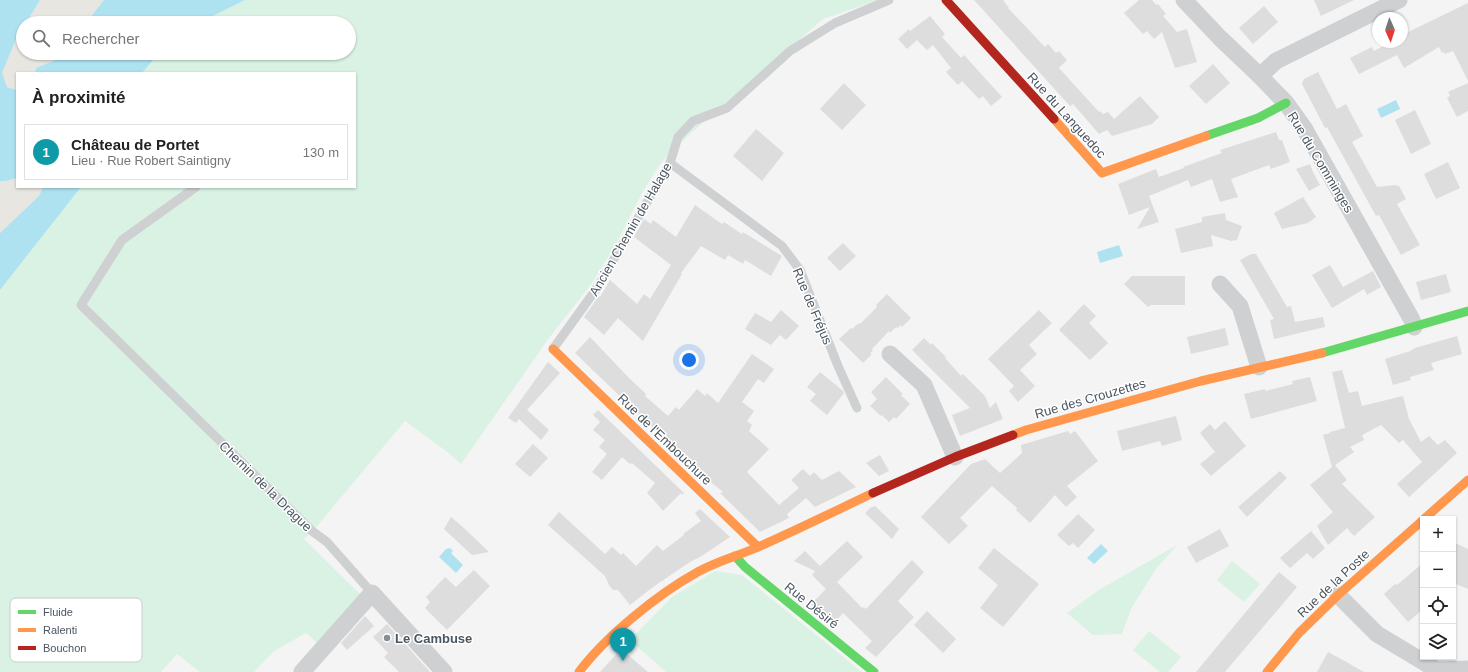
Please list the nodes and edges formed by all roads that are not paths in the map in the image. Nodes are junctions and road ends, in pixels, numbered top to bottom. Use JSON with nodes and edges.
{"nodes":[{"id":1,"x":889,"y":0,"type":"edge"},
{"id":2,"x":946,"y":0,"type":"edge"},
{"id":3,"x":1184,"y":0,"type":"edge"},
{"id":4,"x":1399,"y":0,"type":"edge"},
{"id":5,"x":1260,"y":76,"type":"junction"},
{"id":6,"x":1286,"y":103,"type":"junction"},
{"id":7,"x":670,"y":163,"type":"junction"},
{"id":8,"x":195,"y":188,"type":"edge"},
{"id":9,"x":1220,"y":284,"type":"dead end"},
{"id":10,"x":1468,"y":311,"type":"edge"},
{"id":11,"x":1414,"y":327,"type":"junction"},
{"id":12,"x":553,"y":349,"type":"joint"},
{"id":13,"x":890,"y":354,"type":"dead end"},
{"id":14,"x":1259,"y":367,"type":"junction"},
{"id":15,"x":858,"y":408,"type":"dead end"},
{"id":16,"x":955,"y":457,"type":"junction"},
{"id":17,"x":1468,"y":480,"type":"edge"},
{"id":18,"x":1426,"y":516,"type":"edge"},
{"id":19,"x":1420,"y":522,"type":"edge"},
{"id":20,"x":758,"y":547,"type":"junction"},
{"id":21,"x":735,"y":556,"type":"junction"},
{"id":22,"x":372,"y":593,"type":"junction"},
{"id":23,"x":1338,"y":595,"type":"junction"},
{"id":24,"x":1468,"y":669,"type":"edge"},
{"id":25,"x":302,"y":672,"type":"edge"},
{"id":26,"x":444,"y":672,"type":"edge"},
{"id":27,"x":579,"y":672,"type":"edge"},
{"id":28,"x":874,"y":672,"type":"edge"},
{"id":29,"x":1267,"y":672,"type":"edge"}],
"edges":[{"from":1,"to":7,"type":"lane","name":"Ancien Chemin de Halage"},
{"from":2,"to":6,"type":"street","name":"Rue du Languedoc"},
{"from":3,"to":5,"type":"street","name":"Rue du Comminges"},
{"from":4,"to":5,"type":"street"},
{"from":5,"to":6,"type":"street","name":"Rue du Comminges"},
{"from":6,"to":11,"type":"street","name":"Rue du Comminges"},
{"from":7,"to":12,"type":"lane","name":"Ancien Chemin de Halage"},
{"from":7,"to":15,"type":"lane","name":"Rue de Fréjus"},
{"from":8,"to":22,"type":"lane","name":"Chemin de la Drague"},
{"from":9,"to":14,"type":"street"},
{"from":10,"to":11,"type":"street","name":"Rue des Crouzettes"},
{"from":11,"to":14,"type":"street","name":"Rue des Crouzettes"},
{"from":12,"to":20,"type":"street","name":"Rue de l'Embouchure"},
{"from":13,"to":16,"type":"street"},
{"from":14,"to":16,"type":"street","name":"Rue des Crouzettes"},
{"from":16,"to":20,"type":"street","name":"Rue des Crouzettes"},
{"from":17,"to":18,"type":"street","name":"Rue de la Poste"},
{"from":19,"to":23,"type":"street","name":"Rue de la Poste"},
{"from":20,"to":21,"type":"street","name":"Rue des Crouzettes"},
{"from":21,"to":27,"type":"street","name":"Rue des Crouzettes"},
{"from":21,"to":28,"type":"street","name":"Rue Désiré"},
{"from":22,"to":25,"type":"street"},
{"from":22,"to":26,"type":"street","name":"Chemin de la Drague"},
{"from":23,"to":24,"type":"street"},
{"from":23,"to":29,"type":"street","name":"Rue de la Poste"}]}
